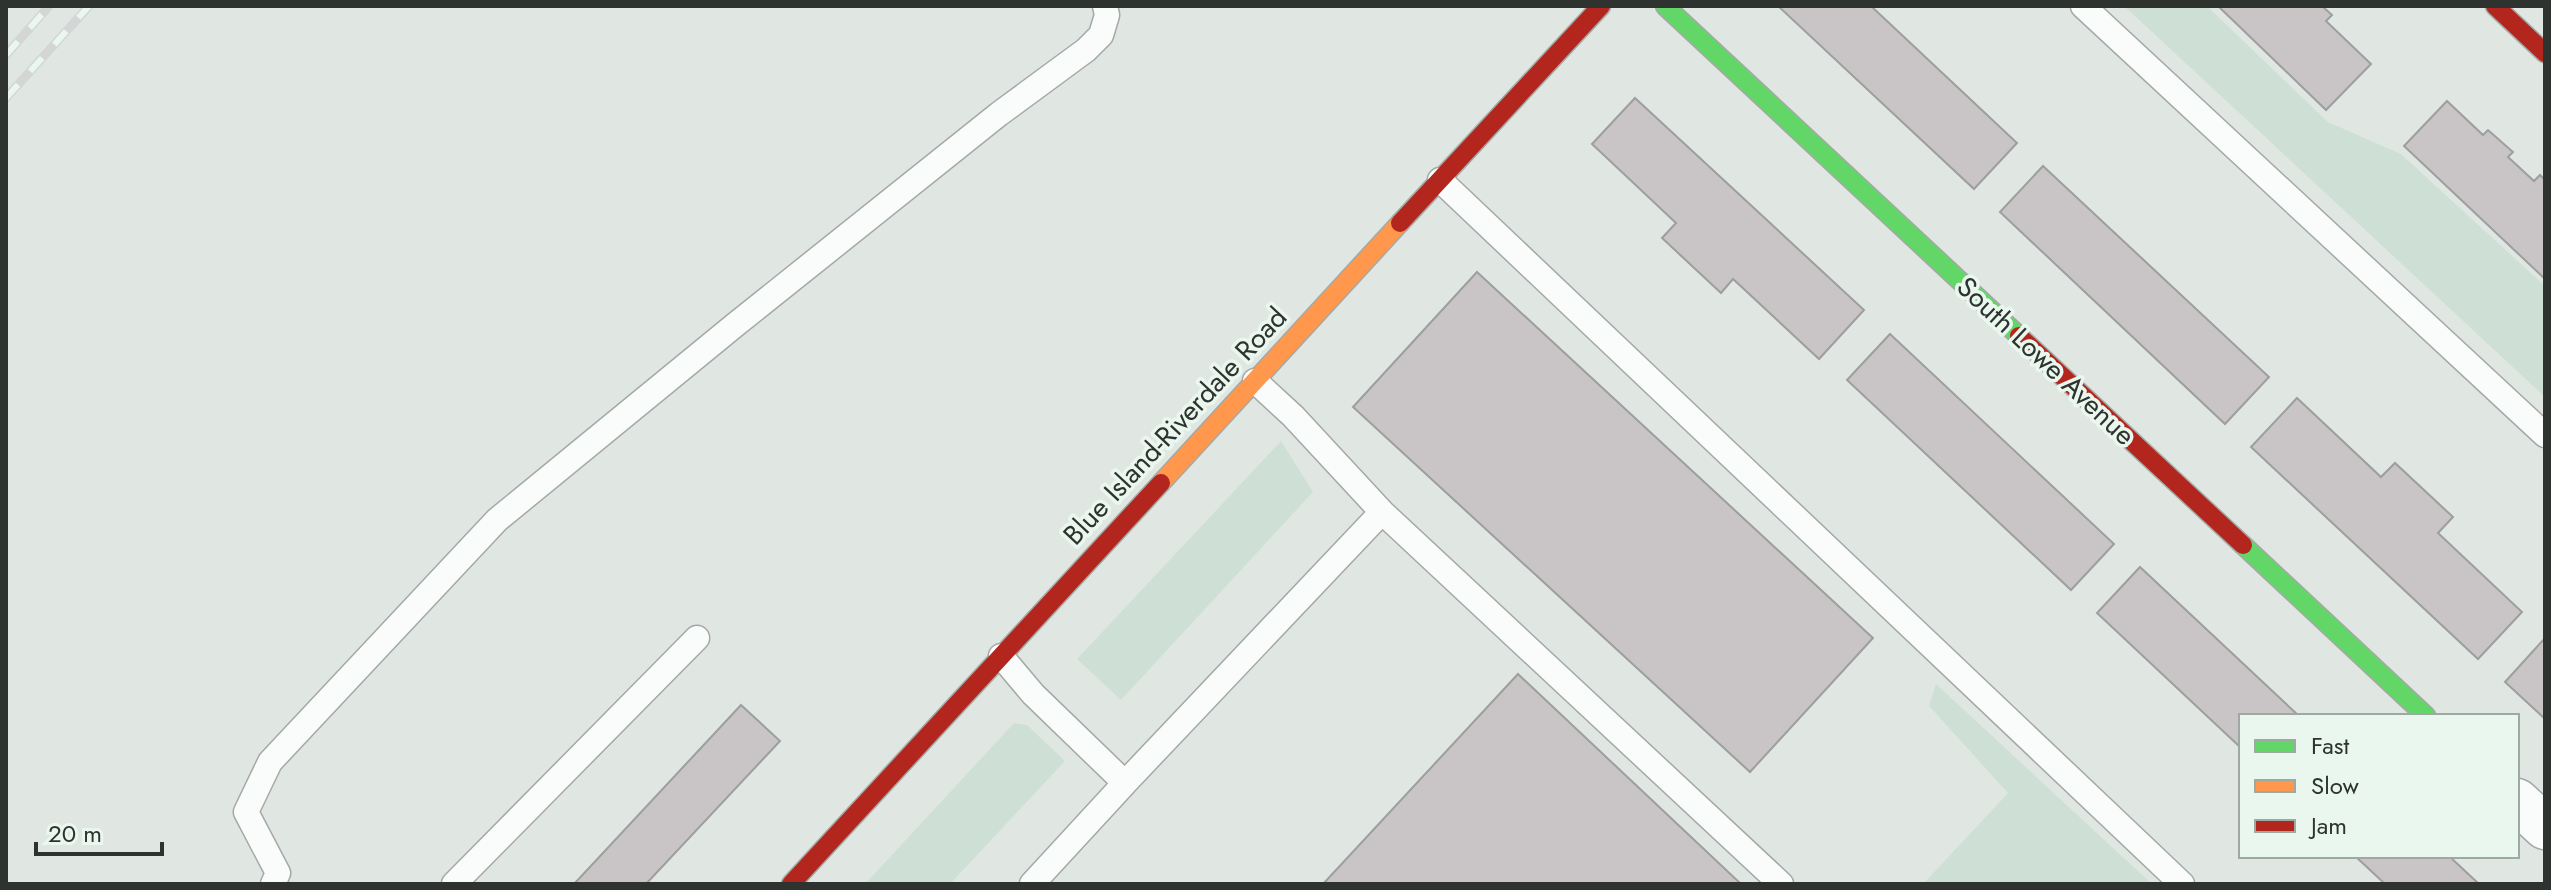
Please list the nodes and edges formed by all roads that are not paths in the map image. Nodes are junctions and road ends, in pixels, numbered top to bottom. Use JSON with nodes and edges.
{"nodes":[{"id":1,"x":1105,"y":6,"type":"edge"},
{"id":2,"x":1601,"y":6,"type":"edge"},
{"id":3,"x":1665,"y":6,"type":"edge"},
{"id":4,"x":2083,"y":6,"type":"edge"},
{"id":5,"x":2495,"y":6,"type":"edge"},
{"id":6,"x":2545,"y":53,"type":"edge"},
{"id":7,"x":1440,"y":180,"type":"junction"},
{"id":8,"x":1255,"y":381,"type":"junction"},
{"id":9,"x":2545,"y":435,"type":"edge"},
{"id":10,"x":1382,"y":512,"type":"junction"},
{"id":11,"x":697,"y":638,"type":"dead end"},
{"id":12,"x":1001,"y":656,"type":"junction"},
{"id":13,"x":2424,"y":714,"type":"edge"},
{"id":14,"x":1125,"y":783,"type":"junction"},
{"id":15,"x":2519,"y":803,"type":"edge"},
{"id":16,"x":2545,"y":827,"type":"edge"},
{"id":17,"x":273,"y":884,"type":"edge"},
{"id":18,"x":454,"y":884,"type":"edge"},
{"id":19,"x":791,"y":884,"type":"edge"},
{"id":20,"x":1032,"y":884,"type":"edge"},
{"id":21,"x":1781,"y":884,"type":"edge"},
{"id":22,"x":2182,"y":884,"type":"edge"}],
"edges":[{"from":1,"to":17,"type":"lane"},
{"from":2,"to":7,"type":"street","name":"Blue Island-Riverdale Road"},
{"from":3,"to":13,"type":"street","name":"South Lowe Avenue"},
{"from":4,"to":9,"type":"lane"},
{"from":5,"to":6,"type":"street"},
{"from":7,"to":8,"type":"street","name":"Blue Island-Riverdale Road"},
{"from":7,"to":22,"type":"lane"},
{"from":8,"to":10,"type":"lane"},
{"from":8,"to":12,"type":"street","name":"Blue Island-Riverdale Road"},
{"from":10,"to":14,"type":"lane"},
{"from":10,"to":21,"type":"lane"},
{"from":11,"to":18,"type":"lane"},
{"from":12,"to":14,"type":"lane"},
{"from":12,"to":19,"type":"street","name":"Blue Island-Riverdale Road"},
{"from":14,"to":20,"type":"lane"},
{"from":15,"to":16,"type":"street"}]}
